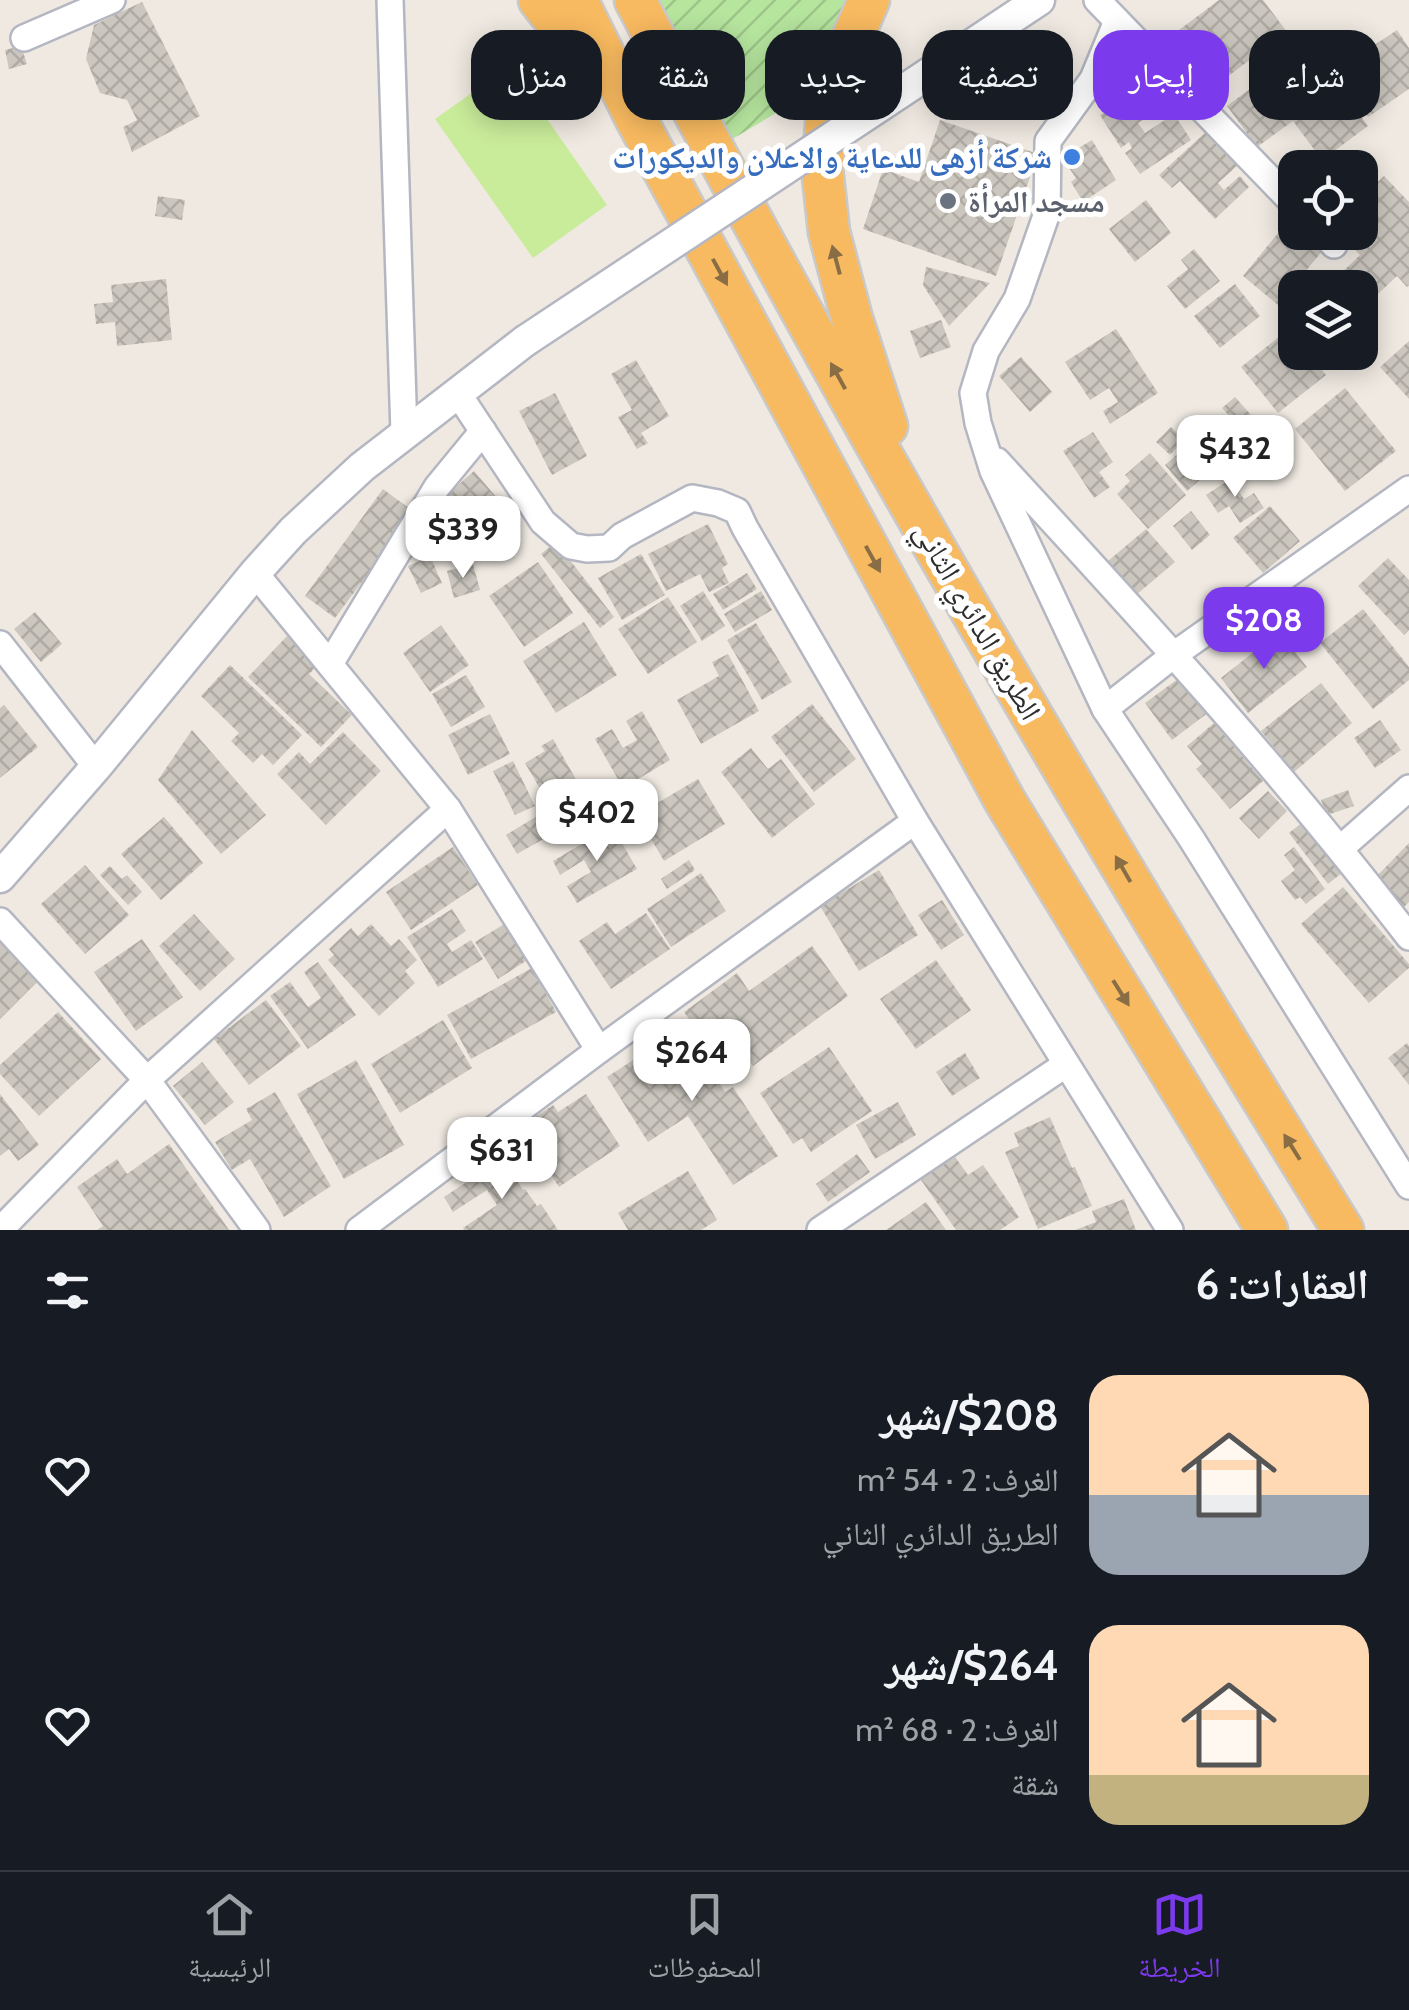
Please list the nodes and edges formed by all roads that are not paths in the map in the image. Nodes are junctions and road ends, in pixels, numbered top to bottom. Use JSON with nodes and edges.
{"nodes":[{"id":1,"x":112,"y":0,"type":"edge"},
{"id":2,"x":390,"y":0,"type":"edge"},
{"id":3,"x":539,"y":0,"type":"edge"},
{"id":4,"x":577,"y":0,"type":"edge"},
{"id":5,"x":635,"y":0,"type":"edge"},
{"id":6,"x":870,"y":0,"type":"edge"},
{"id":7,"x":1039,"y":0,"type":"edge"},
{"id":8,"x":1097,"y":0,"type":"edge"},
{"id":9,"x":1117,"y":21,"type":"junction"},
{"id":10,"x":24,"y":38,"type":"dead end"},
{"id":11,"x":622,"y":91,"type":"edge"},
{"id":12,"x":622,"y":103,"type":"edge"},
{"id":13,"x":637,"y":120,"type":"edge"},
{"id":14,"x":1278,"y":187,"type":"edge"},
{"id":15,"x":456,"y":392,"type":"junction"},
{"id":16,"x":483,"y":432,"type":"junction"},
{"id":17,"x":404,"y":433,"type":"junction"},
{"id":18,"x":988,"y":452,"type":"junction"},
{"id":19,"x":1409,"y":489,"type":"edge"},
{"id":20,"x":918,"y":520,"type":"junction"},
{"id":21,"x":255,"y":574,"type":"junction"},
{"id":22,"x":0,"y":644,"type":"edge"},
{"id":23,"x":1175,"y":654,"type":"junction"},
{"id":24,"x":330,"y":664,"type":"junction"},
{"id":25,"x":1104,"y":709,"type":"junction"},
{"id":26,"x":96,"y":767,"type":"junction"},
{"id":27,"x":1409,"y":788,"type":"edge"},
{"id":28,"x":448,"y":809,"type":"junction"},
{"id":29,"x":915,"y":821,"type":"junction"},
{"id":30,"x":1341,"y":848,"type":"junction"},
{"id":31,"x":0,"y":876,"type":"edge"},
{"id":32,"x":0,"y":921,"type":"edge"},
{"id":33,"x":1409,"y":936,"type":"edge"},
{"id":34,"x":599,"y":1050,"type":"junction"},
{"id":35,"x":1065,"y":1065,"type":"junction"},
{"id":36,"x":147,"y":1080,"type":"junction"},
{"id":37,"x":1409,"y":1186,"type":"edge"},
{"id":38,"x":391,"y":1221,"type":"edge"},
{"id":39,"x":0,"y":1230,"type":"edge"},
{"id":40,"x":257,"y":1230,"type":"edge"},
{"id":41,"x":359,"y":1230,"type":"edge"},
{"id":42,"x":820,"y":1230,"type":"edge"},
{"id":43,"x":1170,"y":1230,"type":"edge"},
{"id":44,"x":1266,"y":1230,"type":"edge"},
{"id":45,"x":1343,"y":1230,"type":"edge"}],
"edges":[{"from":1,"to":10,"type":"street"},
{"from":2,"to":17,"type":"street"},
{"from":3,"to":12,"type":"highway"},
{"from":4,"to":11,"type":"highway","name":"الطريق الدائري الثاني"},
{"from":20,"to":5,"type":"highway","name":"الطريق الدائري الثاني","one_way":true},
{"from":20,"to":6,"type":"highway","one_way":true},
{"from":7,"to":15,"type":"street","bridge":true},
{"from":8,"to":9,"type":"street"},
{"from":9,"to":14,"type":"street"},
{"from":9,"to":18,"type":"street"},
{"from":13,"to":44,"type":"highway","name":"الطريق الدائري الثاني","one_way":true},
{"from":15,"to":16,"type":"street"},
{"from":15,"to":17,"type":"street"},
{"from":16,"to":24,"type":"street"},
{"from":16,"to":29,"type":"street"},
{"from":17,"to":21,"type":"street"},
{"from":18,"to":23,"type":"street"},
{"from":18,"to":25,"type":"street"},
{"from":19,"to":23,"type":"street"},
{"from":45,"to":20,"type":"highway","name":"الطريق الدائري الثاني","one_way":true},
{"from":21,"to":24,"type":"street"},
{"from":21,"to":26,"type":"street"},
{"from":22,"to":26,"type":"street"},
{"from":23,"to":25,"type":"street"},
{"from":23,"to":30,"type":"street"},
{"from":24,"to":28,"type":"street"},
{"from":25,"to":37,"type":"street"},
{"from":26,"to":31,"type":"street"},
{"from":27,"to":30,"type":"street"},
{"from":28,"to":34,"type":"street"},
{"from":28,"to":36,"type":"street"},
{"from":29,"to":34,"type":"street"},
{"from":29,"to":35,"type":"street"},
{"from":30,"to":33,"type":"street"},
{"from":32,"to":36,"type":"street"},
{"from":34,"to":38,"type":"street"},
{"from":35,"to":42,"type":"street"},
{"from":35,"to":43,"type":"street"},
{"from":36,"to":39,"type":"street"},
{"from":36,"to":40,"type":"street"},
{"from":38,"to":41,"type":"street"}]}
